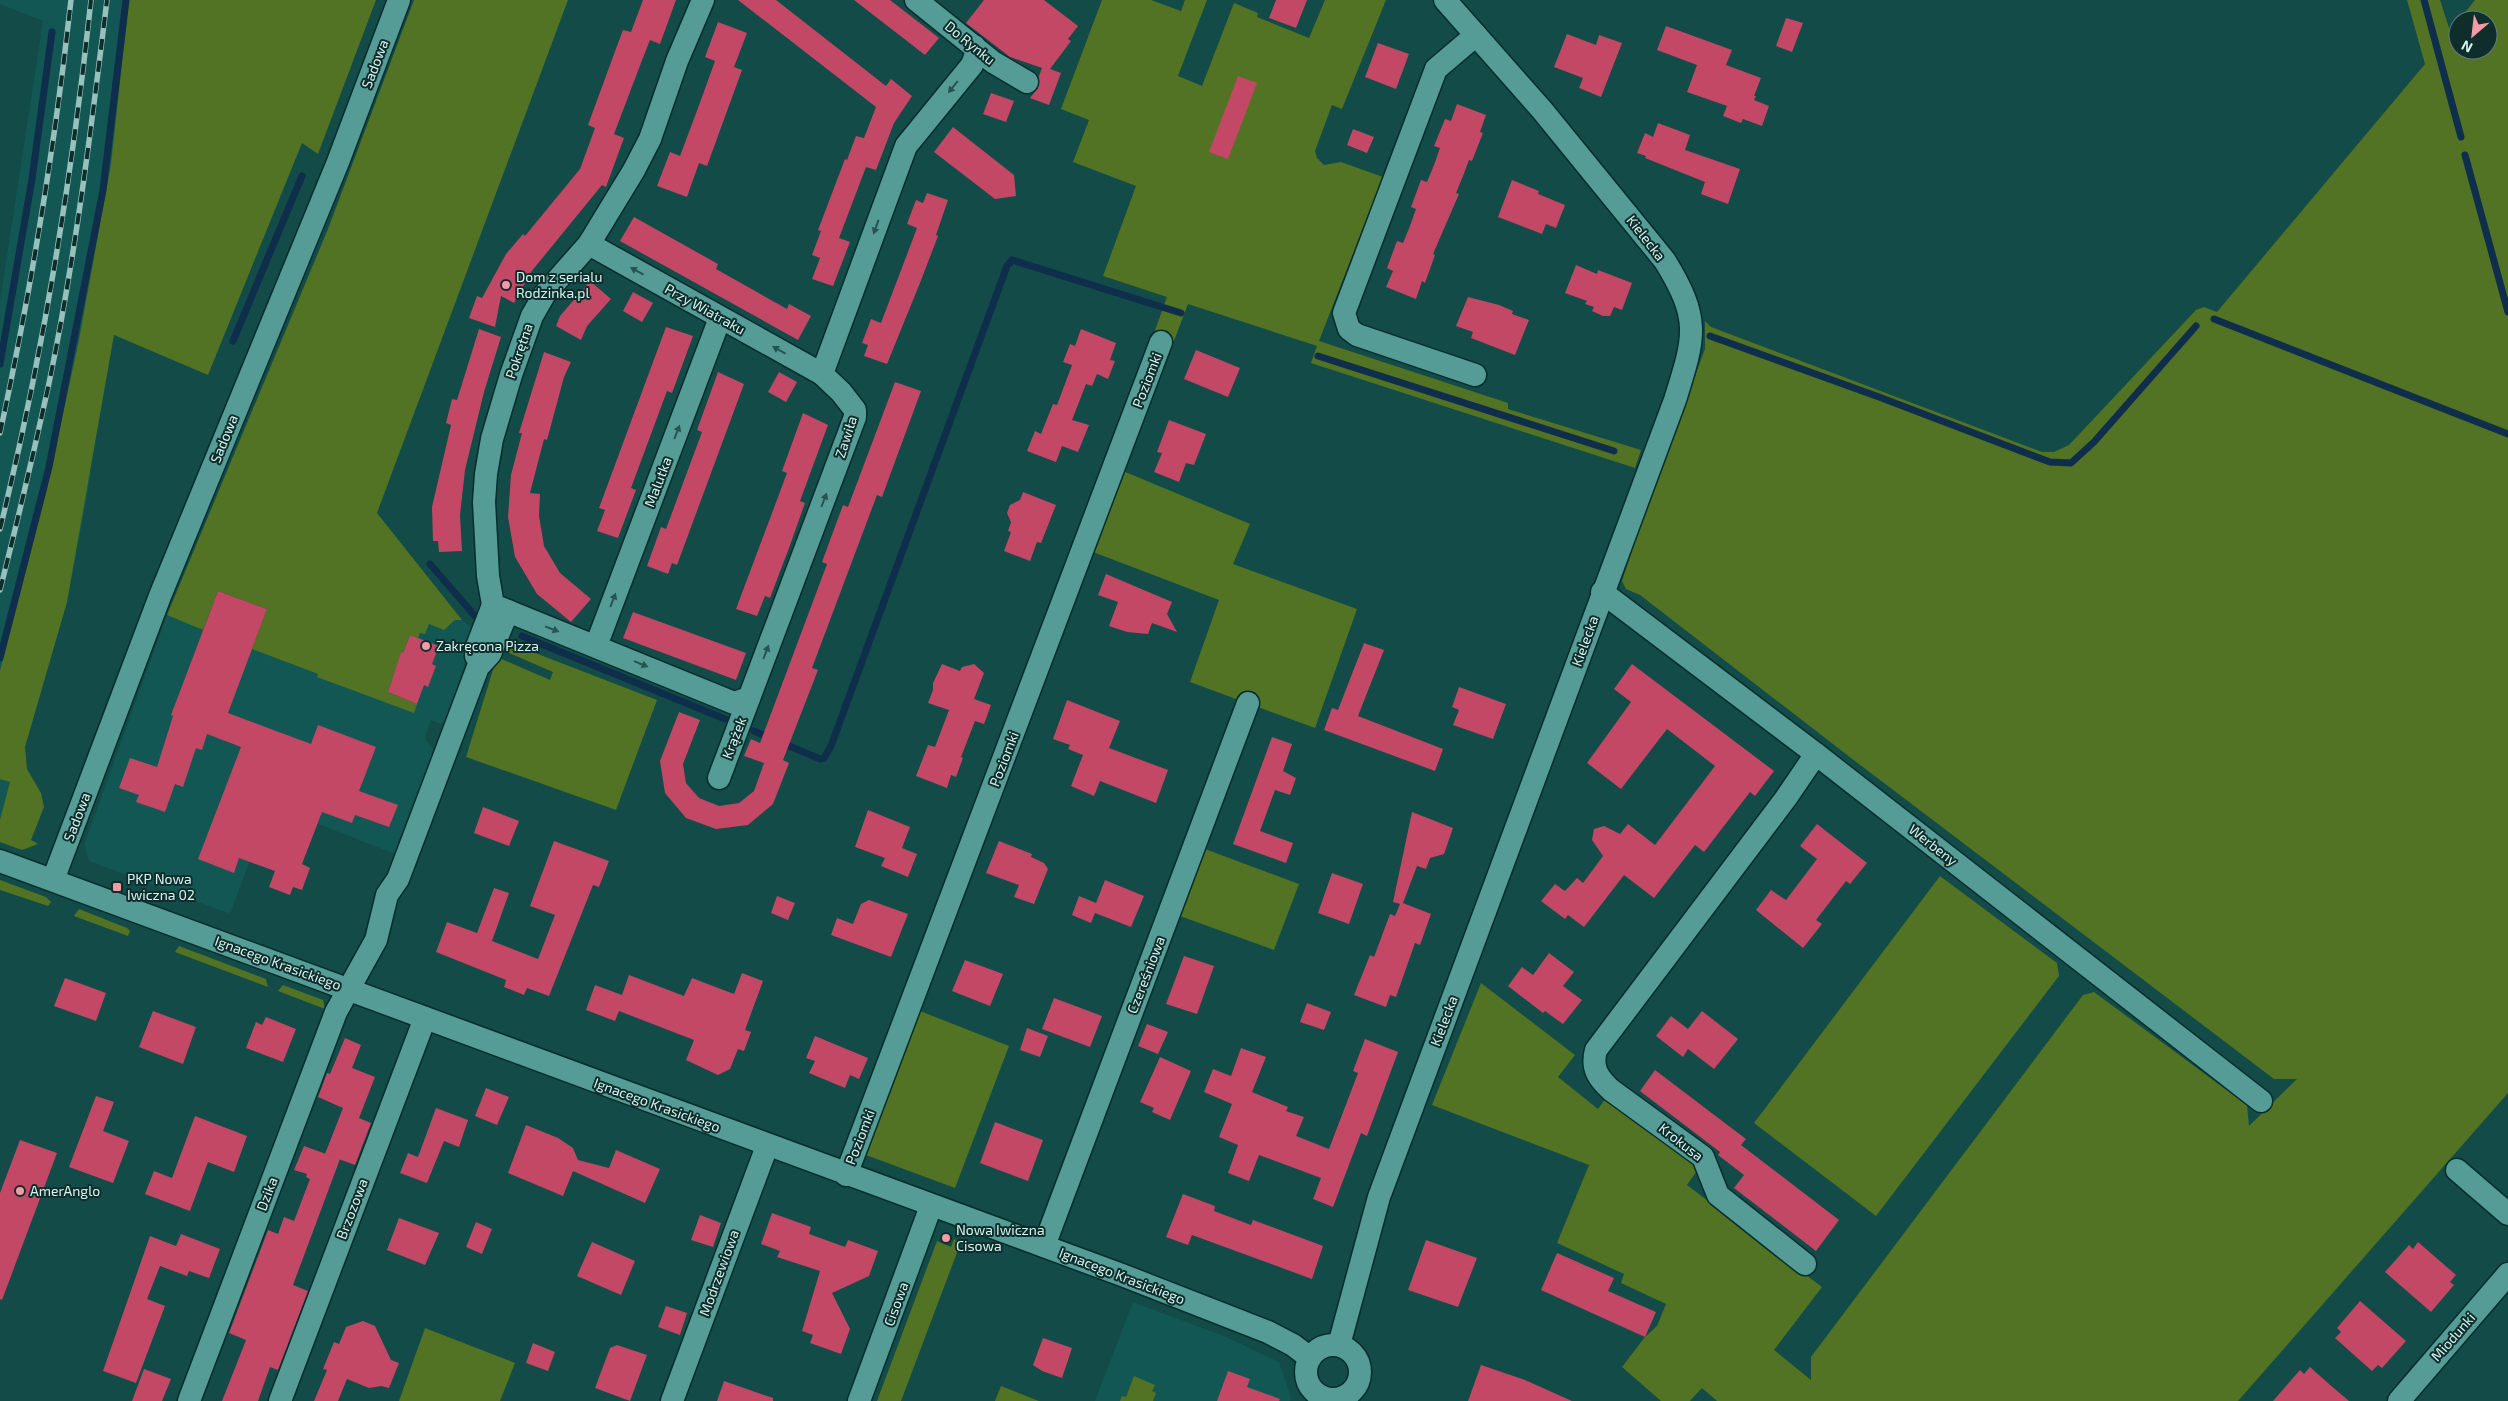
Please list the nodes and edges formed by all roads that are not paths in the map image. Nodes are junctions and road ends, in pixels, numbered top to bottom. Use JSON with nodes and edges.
{"nodes":[{"id":1,"x":399,"y":0,"type":"edge"},
{"id":2,"x":703,"y":0,"type":"edge"},
{"id":3,"x":916,"y":0,"type":"edge"},
{"id":4,"x":1445,"y":0,"type":"edge"},
{"id":5,"x":943,"y":8,"type":"edge"},
{"id":6,"x":1476,"y":34,"type":"junction"},
{"id":7,"x":974,"y":46,"type":"junction"},
{"id":8,"x":1027,"y":82,"type":"dead end"},
{"id":9,"x":589,"y":244,"type":"junction"},
{"id":10,"x":720,"y":318,"type":"junction"},
{"id":11,"x":1161,"y":342,"type":"dead end"},
{"id":12,"x":822,"y":374,"type":"junction"},
{"id":13,"x":1474,"y":374,"type":"dead end"},
{"id":14,"x":1602,"y":592,"type":"junction"},
{"id":15,"x":500,"y":608,"type":"junction"},
{"id":16,"x":596,"y":646,"type":"junction"},
{"id":17,"x":749,"y":698,"type":"junction"},
{"id":18,"x":1248,"y":703,"type":"dead end"},
{"id":19,"x":1816,"y":754,"type":"junction"},
{"id":20,"x":719,"y":778,"type":"dead end"},
{"id":21,"x":0,"y":861,"type":"edge"},
{"id":22,"x":53,"y":880,"type":"junction"},
{"id":23,"x":349,"y":989,"type":"junction"},
{"id":24,"x":426,"y":1018,"type":"junction"},
{"id":25,"x":2261,"y":1101,"type":"dead end"},
{"id":26,"x":767,"y":1146,"type":"junction"},
{"id":27,"x":2458,"y":1170,"type":"dead end"},
{"id":28,"x":846,"y":1175,"type":"junction"},
{"id":29,"x":931,"y":1206,"type":"junction"},
{"id":30,"x":2508,"y":1214,"type":"edge"},
{"id":31,"x":1044,"y":1246,"type":"junction"},
{"id":32,"x":1805,"y":1264,"type":"dead end"},
{"id":33,"x":2508,"y":1274,"type":"edge"},
{"id":34,"x":1339,"y":1345,"type":"junction"},
{"id":35,"x":1310,"y":1358,"type":"junction"},
{"id":36,"x":1353,"y":1397,"type":"edge"},
{"id":37,"x":1319,"y":1398,"type":"edge"},
{"id":38,"x":189,"y":1401,"type":"edge"},
{"id":39,"x":280,"y":1401,"type":"edge"},
{"id":40,"x":672,"y":1401,"type":"edge"},
{"id":41,"x":859,"y":1401,"type":"edge"},
{"id":42,"x":2398,"y":1401,"type":"edge"}],
"edges":[{"from":1,"to":22,"type":"street","name":"Sadowa"},
{"from":2,"to":9,"type":"street","name":"Pokrętna"},
{"from":3,"to":5,"type":"street","name":"Do Rynku"},
{"from":4,"to":6,"type":"street","name":"Kielecka"},
{"from":5,"to":7,"type":"street","name":"Do Rynku"},
{"from":6,"to":13,"type":"street"},
{"from":6,"to":14,"type":"street","name":"Kielecka"},
{"from":7,"to":8,"type":"street","name":"Do Rynku"},
{"from":7,"to":12,"type":"street","one_way":true},
{"from":10,"to":9,"type":"street","name":"Przy Wiatraku","one_way":true},
{"from":9,"to":15,"type":"street","name":"Pokrętna"},
{"from":12,"to":10,"type":"street","name":"Przy Wiatraku","one_way":true},
{"from":16,"to":10,"type":"street","name":"Malutka","one_way":true},
{"from":11,"to":28,"type":"street","name":"Poziomki"},
{"from":17,"to":12,"type":"street","name":"Zawiła","one_way":true},
{"from":14,"to":19,"type":"street","name":"Werbeny"},
{"from":14,"to":34,"type":"street","name":"Kielecka"},
{"from":15,"to":16,"type":"street","one_way":true},
{"from":15,"to":23,"type":"street","name":"Dzika"},
{"from":16,"to":17,"type":"street","one_way":true},
{"from":17,"to":20,"type":"street","name":"Krążek"},
{"from":18,"to":31,"type":"street","name":"Czereśniowa"},
{"from":19,"to":25,"type":"street","name":"Werbeny"},
{"from":19,"to":32,"type":"street","name":"Krokusa"},
{"from":21,"to":22,"type":"street","name":"Ignacego Krasickiego"},
{"from":22,"to":23,"type":"street","name":"Ignacego Krasickiego"},
{"from":23,"to":24,"type":"street","name":"Ignacego Krasickiego"},
{"from":23,"to":38,"type":"street","name":"Dzika"},
{"from":24,"to":26,"type":"street","name":"Ignacego Krasickiego"},
{"from":24,"to":39,"type":"street","name":"Brzozowa"},
{"from":26,"to":28,"type":"street","name":"Ignacego Krasickiego"},
{"from":26,"to":40,"type":"street","name":"Modrzewiowa"},
{"from":27,"to":30,"type":"street"},
{"from":28,"to":29,"type":"street","name":"Ignacego Krasickiego"},
{"from":29,"to":31,"type":"street","name":"Ignacego Krasickiego"},
{"from":29,"to":41,"type":"street","name":"Cisowa"},
{"from":31,"to":35,"type":"street","name":"Ignacego Krasickiego"},
{"from":33,"to":42,"type":"street","name":"Miodunki"},
{"from":34,"to":35,"type":"street"},
{"from":34,"to":36,"type":"street"},
{"from":35,"to":37,"type":"street"},
{"from":36,"to":37,"type":"street"}]}
